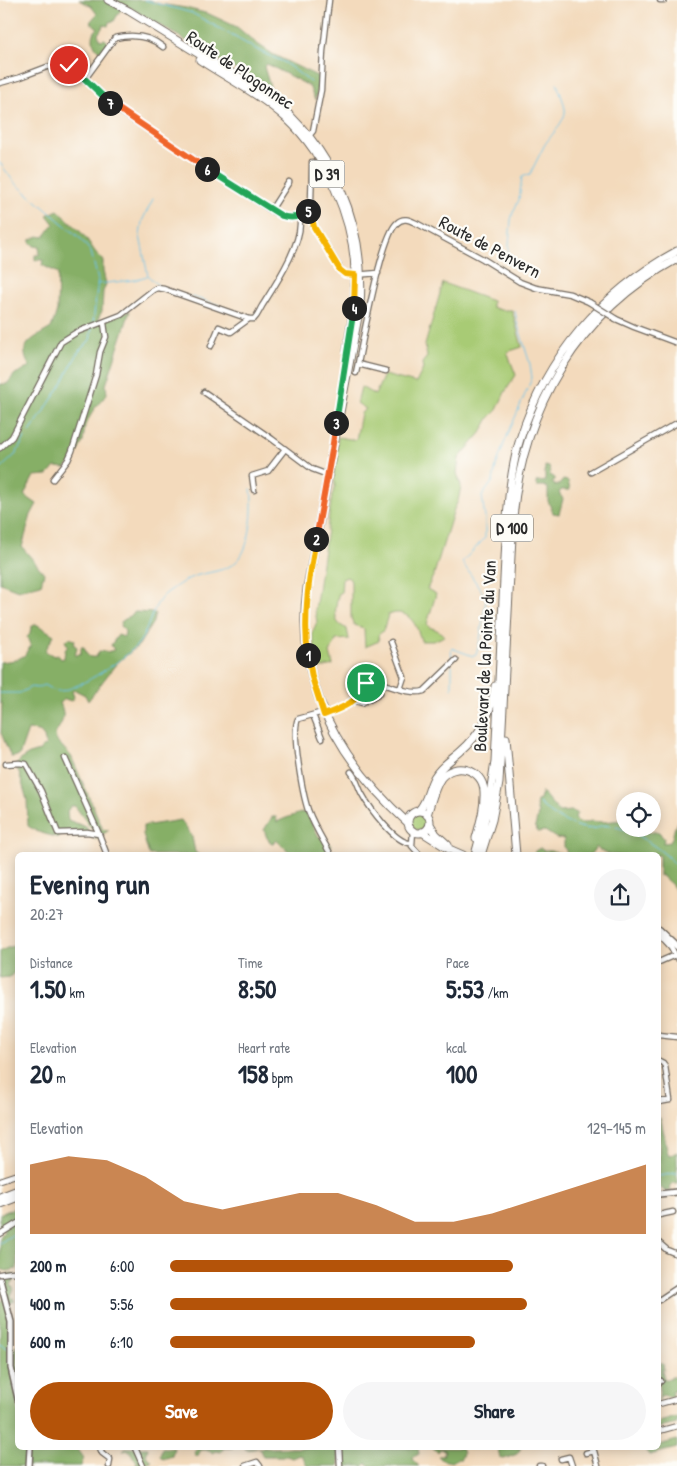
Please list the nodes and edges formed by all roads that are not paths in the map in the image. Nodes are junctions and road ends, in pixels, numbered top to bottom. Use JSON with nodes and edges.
{"nodes":[{"id":1,"x":108,"y":0,"type":"edge"},
{"id":2,"x":329,"y":0,"type":"edge"},
{"id":3,"x":163,"y":47,"type":"dead end"},
{"id":4,"x":60,"y":56,"type":"dead end"},
{"id":5,"x":68,"y":68,"type":"junction"},
{"id":6,"x":85,"y":79,"type":"junction"},
{"id":7,"x":0,"y":82,"type":"edge"},
{"id":8,"x":307,"y":137,"type":"junction"},
{"id":9,"x":312,"y":162,"type":"dead end"},
{"id":10,"x":289,"y":182,"type":"dead end"},
{"id":11,"x":271,"y":210,"type":"junction"},
{"id":12,"x":308,"y":211,"type":"junction"},
{"id":13,"x":299,"y":216,"type":"junction"},
{"id":14,"x":677,"y":251,"type":"edge"},
{"id":15,"x":677,"y":259,"type":"edge"},
{"id":16,"x":378,"y":274,"type":"junction"},
{"id":17,"x":358,"y":275,"type":"junction"},
{"id":18,"x":249,"y":319,"type":"junction"},
{"id":19,"x":104,"y":323,"type":"junction"},
{"id":20,"x":677,"y":343,"type":"edge"},
{"id":21,"x":211,"y":346,"type":"dead end"},
{"id":22,"x":358,"y":364,"type":"junction"},
{"id":23,"x":356,"y":372,"type":"dead end"},
{"id":24,"x":386,"y":372,"type":"dead end"},
{"id":25,"x":204,"y":392,"type":"dead end"},
{"id":26,"x":677,"y":423,"type":"edge"},
{"id":27,"x":0,"y":448,"type":"edge"},
{"id":28,"x":285,"y":448,"type":"junction"},
{"id":29,"x":591,"y":472,"type":"dead end"},
{"id":30,"x":328,"y":475,"type":"junction"},
{"id":31,"x":53,"y":480,"type":"dead end"},
{"id":32,"x":254,"y":490,"type":"dead end"},
{"id":33,"x":511,"y":553,"type":"junction"},
{"id":34,"x":390,"y":642,"type":"dead end"},
{"id":35,"x":456,"y":660,"type":"dead end"},
{"id":36,"x":500,"y":669,"type":"junction"},
{"id":37,"x":400,"y":689,"type":"junction"},
{"id":38,"x":380,"y":693,"type":"dead end"},
{"id":39,"x":355,"y":701,"type":"junction"},
{"id":40,"x":324,"y":713,"type":"junction"},
{"id":41,"x":313,"y":715,"type":"junction"},
{"id":42,"x":322,"y":738,"type":"dead end"},
{"id":43,"x":65,"y":758,"type":"dead end"},
{"id":44,"x":6,"y":764,"type":"dead end"},
{"id":45,"x":352,"y":772,"type":"dead end"},
{"id":46,"x":387,"y":802,"type":"junction"},
{"id":47,"x":415,"y":812,"type":"junction"},
{"id":48,"x":428,"y":815,"type":"junction"},
{"id":49,"x":408,"y":823,"type":"junction"},
{"id":50,"x":430,"y":824,"type":"junction"},
{"id":51,"x":417,"y":832,"type":"junction"},
{"id":52,"x":99,"y":834,"type":"junction"},
{"id":53,"x":411,"y":846,"type":"junction"},
{"id":54,"x":106,"y":852,"type":"edge"},
{"id":55,"x":330,"y":852,"type":"edge"},
{"id":56,"x":418,"y":852,"type":"edge"},
{"id":57,"x":456,"y":852,"type":"edge"},
{"id":58,"x":457,"y":852,"type":"edge"},
{"id":59,"x":474,"y":852,"type":"edge"},
{"id":60,"x":474,"y":852,"type":"edge"},
{"id":61,"x":482,"y":852,"type":"edge"},
{"id":62,"x":516,"y":852,"type":"edge"},
{"id":63,"x":661,"y":931,"type":"edge"},
{"id":64,"x":661,"y":936,"type":"edge"},
{"id":65,"x":677,"y":946,"type":"edge"},
{"id":66,"x":676,"y":956,"type":"edge"},
{"id":67,"x":661,"y":961,"type":"edge"},
{"id":68,"x":661,"y":1035,"type":"edge"},
{"id":69,"x":677,"y":1037,"type":"edge"},
{"id":70,"x":661,"y":1062,"type":"edge"},
{"id":71,"x":677,"y":1099,"type":"edge"},
{"id":72,"x":670,"y":1100,"type":"junction"},
{"id":73,"x":661,"y":1102,"type":"edge"},
{"id":74,"x":15,"y":1175,"type":"edge"},
{"id":75,"x":0,"y":1180,"type":"edge"},
{"id":76,"x":15,"y":1191,"type":"edge"},
{"id":77,"x":677,"y":1192,"type":"edge"},
{"id":78,"x":661,"y":1193,"type":"edge"},
{"id":79,"x":0,"y":1198,"type":"edge"},
{"id":80,"x":15,"y":1198,"type":"edge"},
{"id":81,"x":0,"y":1204,"type":"edge"},
{"id":82,"x":673,"y":1212,"type":"dead end"},
{"id":83,"x":661,"y":1215,"type":"edge"},
{"id":84,"x":15,"y":1225,"type":"edge"},
{"id":85,"x":1,"y":1232,"type":"edge"},
{"id":86,"x":661,"y":1246,"type":"edge"},
{"id":87,"x":677,"y":1254,"type":"edge"},
{"id":88,"x":15,"y":1272,"type":"edge"},
{"id":89,"x":0,"y":1274,"type":"edge"},
{"id":90,"x":0,"y":1280,"type":"edge"},
{"id":91,"x":677,"y":1288,"type":"edge"},
{"id":92,"x":661,"y":1299,"type":"edge"},
{"id":93,"x":15,"y":1386,"type":"edge"},
{"id":94,"x":677,"y":1399,"type":"edge"},
{"id":95,"x":661,"y":1403,"type":"edge"},
{"id":96,"x":677,"y":1426,"type":"edge"},
{"id":97,"x":661,"y":1430,"type":"edge"},
{"id":98,"x":30,"y":1450,"type":"edge"},
{"id":99,"x":101,"y":1450,"type":"edge"},
{"id":100,"x":136,"y":1450,"type":"edge"},
{"id":101,"x":339,"y":1450,"type":"edge"},
{"id":102,"x":586,"y":1453,"type":"dead end"},
{"id":103,"x":561,"y":1459,"type":"dead end"},
{"id":104,"x":29,"y":1466,"type":"edge"},
{"id":105,"x":109,"y":1466,"type":"edge"},
{"id":106,"x":143,"y":1466,"type":"edge"},
{"id":107,"x":245,"y":1466,"type":"edge"},
{"id":108,"x":260,"y":1466,"type":"edge"},
{"id":109,"x":340,"y":1466,"type":"edge"},
{"id":110,"x":572,"y":1466,"type":"edge"},
{"id":111,"x":598,"y":1466,"type":"edge"}],
"edges":[{"from":1,"to":8,"type":"main road","name":"Route de Plogonnec","number":"D 39"},
{"from":2,"to":8,"type":"street"},
{"from":3,"to":6,"type":"street","name":"Route de Plogonnec"},
{"from":4,"to":5,"type":"street"},
{"from":5,"to":6,"type":"street"},
{"from":5,"to":7,"type":"street"},
{"from":6,"to":11,"type":"street"},
{"from":8,"to":17,"type":"main road","name":"Route de Plogonnec","number":"D 39"},
{"from":9,"to":12,"type":"street"},
{"from":10,"to":11,"type":"street"},
{"from":11,"to":13,"type":"street"},
{"from":12,"to":13,"type":"street"},
{"from":12,"to":17,"type":"street"},
{"from":13,"to":18,"type":"street"},
{"from":14,"to":36,"type":"main road","name":"Boulevard de la Pointe du Van","number":"D 100"},
{"from":15,"to":33,"type":"main road","name":"Boulevard de la Pointe du Van","number":"D 100"},
{"from":16,"to":17,"type":"street"},
{"from":16,"to":20,"type":"street","name":"Route de Penvern","bridge":true},
{"from":16,"to":22,"type":"street"},
{"from":17,"to":30,"type":"main road","name":"Route de Plogonnec","number":"D 39"},
{"from":18,"to":19,"type":"street"},
{"from":18,"to":21,"type":"street"},
{"from":19,"to":27,"type":"street"},
{"from":19,"to":31,"type":"street"},
{"from":22,"to":23,"type":"street"},
{"from":22,"to":24,"type":"street"},
{"from":25,"to":28,"type":"street"},
{"from":26,"to":29,"type":"street"},
{"from":28,"to":30,"type":"street"},
{"from":28,"to":32,"type":"street"},
{"from":30,"to":40,"type":"main road","name":"Route de Plogonnec","number":"D 39"},
{"from":33,"to":61,"type":"main road","name":"Boulevard de la Pointe du Van","number":"D 100"},
{"from":33,"to":62,"type":"main road","number":"D 100"},
{"from":34,"to":37,"type":"street"},
{"from":35,"to":37,"type":"street"},
{"from":36,"to":47,"type":"main road","number":"D 100"},
{"from":36,"to":59,"type":"main road","name":"Boulevard de la Pointe du Van","number":"D 100"},
{"from":37,"to":39,"type":"street"},
{"from":38,"to":39,"type":"street"},
{"from":39,"to":40,"type":"street"},
{"from":40,"to":41,"type":"street"},
{"from":40,"to":46,"type":"main road","name":"Route de Plogonnec","number":"D 39"},
{"from":41,"to":42,"type":"street"},
{"from":41,"to":55,"type":"street"},
{"from":43,"to":52,"type":"street"},
{"from":44,"to":52,"type":"street"},
{"from":45,"to":53,"type":"street"},
{"from":46,"to":47,"type":"main road","number":"D 39"},
{"from":46,"to":49,"type":"main road","number":"D 39"},
{"from":47,"to":48,"type":"main road"},
{"from":47,"to":49,"type":"main road"},
{"from":48,"to":50,"type":"main road"},
{"from":48,"to":60,"type":"main road","number":"D 100"},
{"from":49,"to":51,"type":"main road"},
{"from":50,"to":51,"type":"main road"},
{"from":50,"to":58,"type":"main road"},
{"from":51,"to":53,"type":"street"},
{"from":51,"to":57,"type":"main road"},
{"from":52,"to":54,"type":"street"},
{"from":53,"to":56,"type":"street"},
{"from":63,"to":65,"type":"main road"},
{"from":64,"to":66,"type":"street"},
{"from":66,"to":67,"type":"street"},
{"from":68,"to":69,"type":"street"},
{"from":70,"to":72,"type":"street"},
{"from":71,"to":72,"type":"street"},
{"from":72,"to":73,"type":"street"},
{"from":74,"to":75,"type":"street"},
{"from":76,"to":79,"type":"main road"},
{"from":77,"to":78,"type":"street"},
{"from":80,"to":81,"type":"main road"},
{"from":82,"to":83,"type":"street"},
{"from":84,"to":85,"type":"street"},
{"from":86,"to":87,"type":"street"},
{"from":88,"to":89,"type":"street"},
{"from":90,"to":93,"type":"street"},
{"from":91,"to":92,"type":"street"},
{"from":94,"to":95,"type":"street"},
{"from":96,"to":97,"type":"street"},
{"from":98,"to":104,"type":"street"},
{"from":99,"to":105,"type":"street"},
{"from":100,"to":106,"type":"street"},
{"from":101,"to":109,"type":"street"},
{"from":102,"to":111,"type":"street"},
{"from":103,"to":110,"type":"street"},
{"from":107,"to":108,"type":"street"}]}
